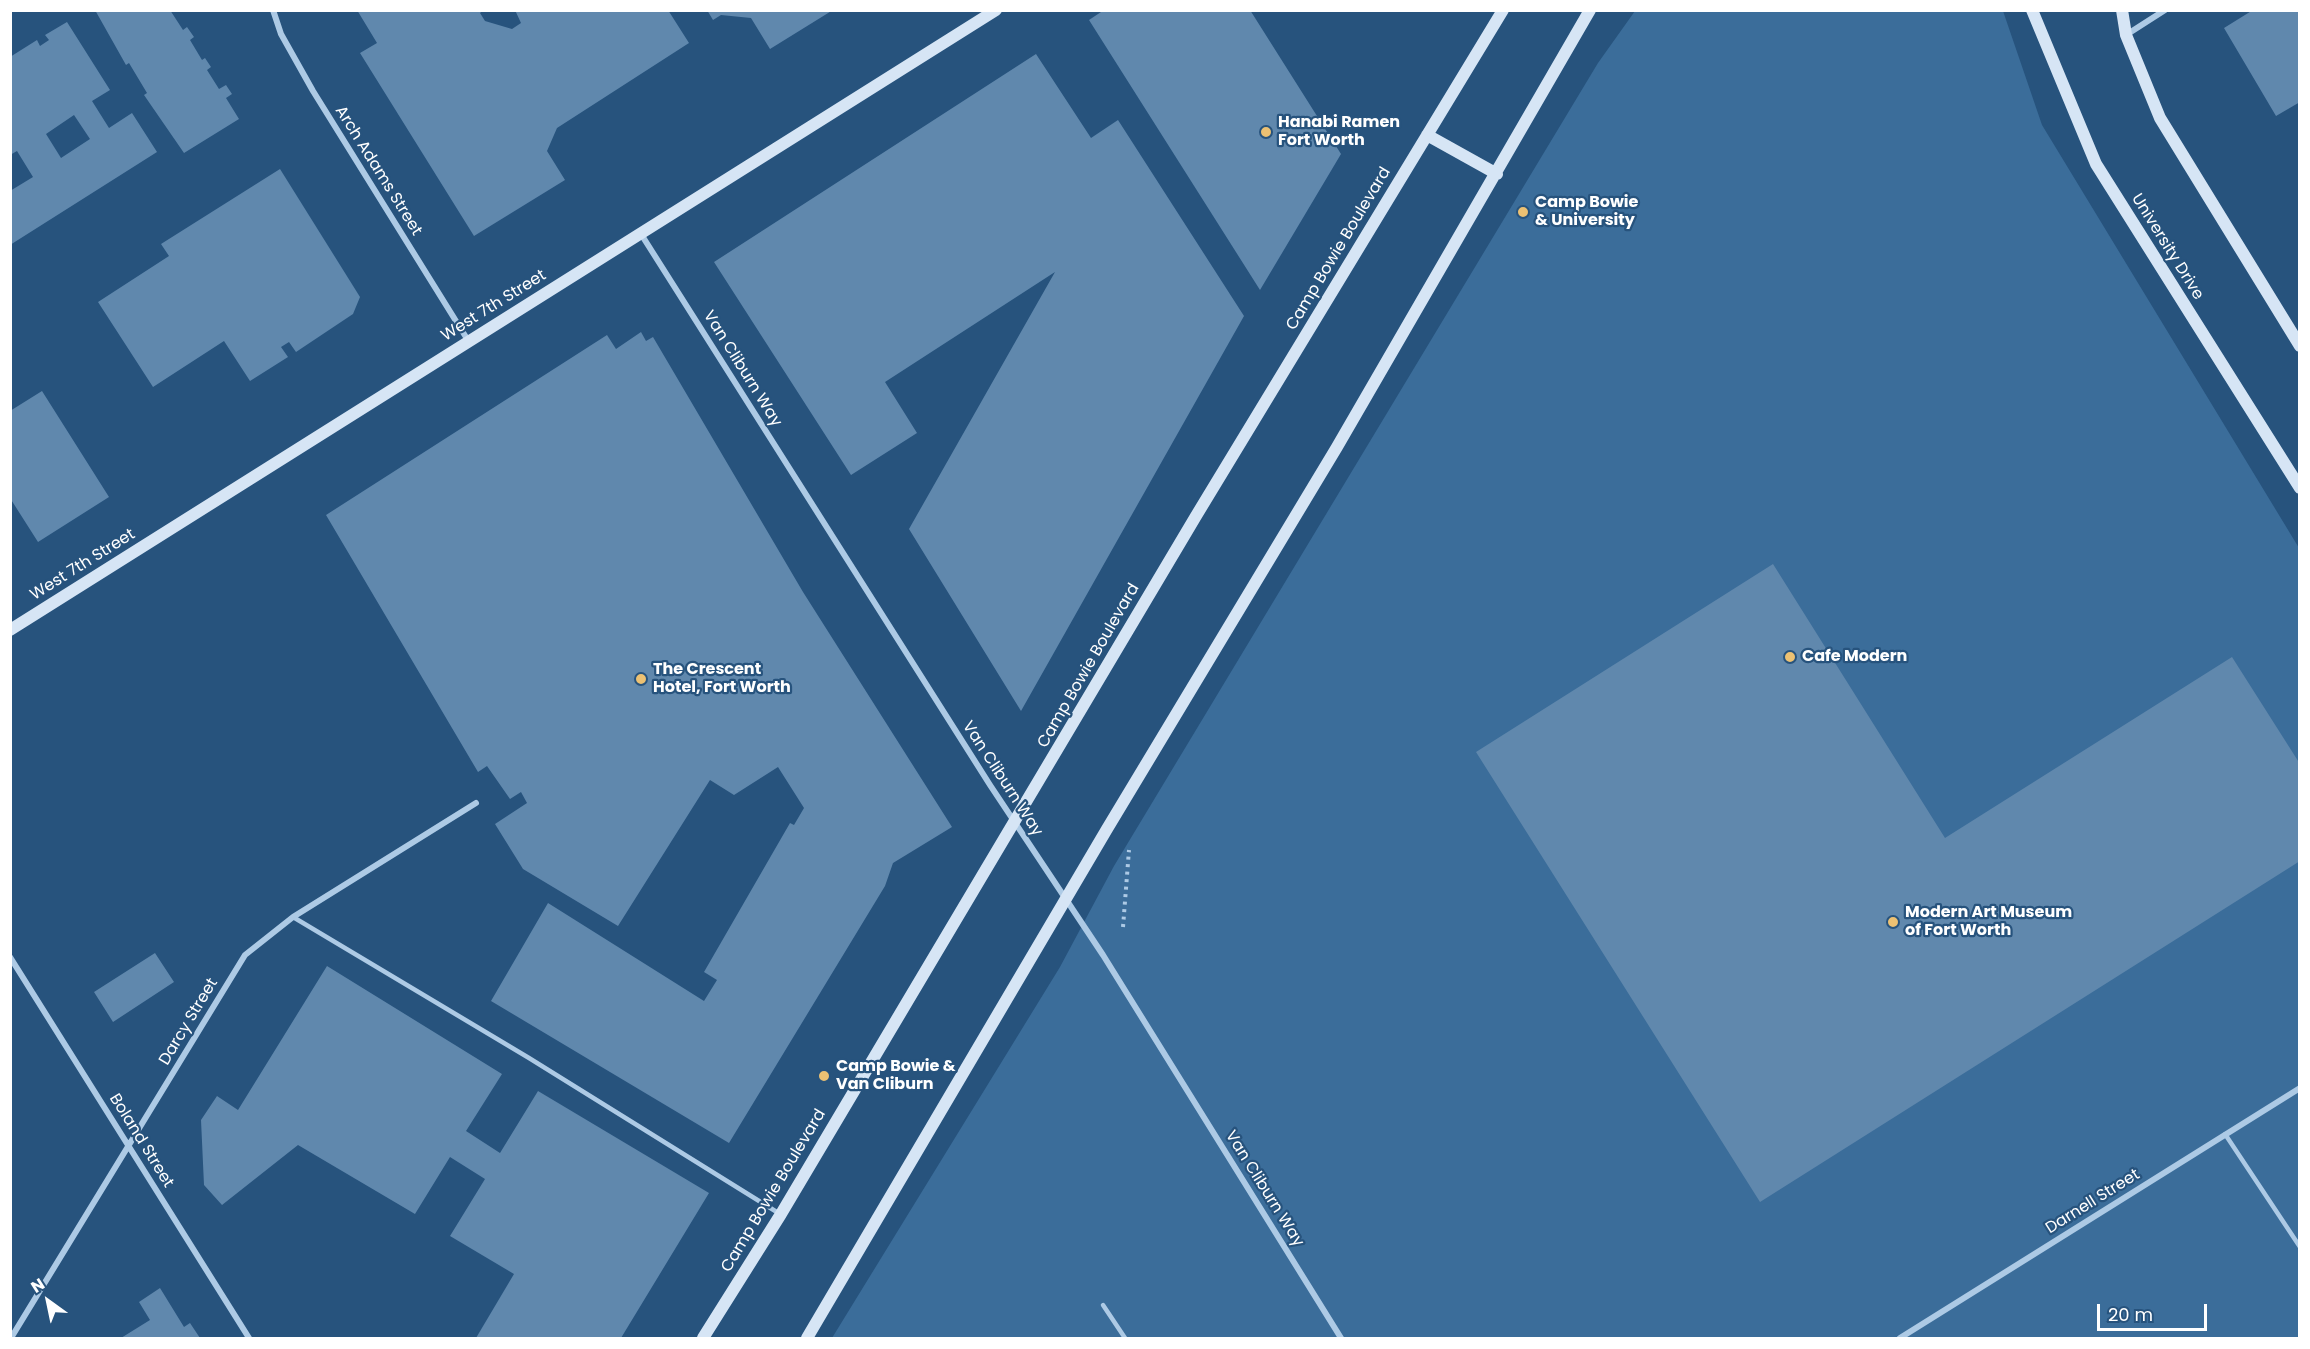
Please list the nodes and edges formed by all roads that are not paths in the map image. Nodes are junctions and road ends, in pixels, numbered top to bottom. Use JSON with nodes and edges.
{"nodes":[{"id":1,"x":273,"y":10,"type":"edge"},
{"id":2,"x":996,"y":10,"type":"edge"},
{"id":3,"x":1503,"y":10,"type":"edge"},
{"id":4,"x":1590,"y":10,"type":"edge"},
{"id":5,"x":2032,"y":10,"type":"edge"},
{"id":6,"x":2122,"y":10,"type":"edge"},
{"id":7,"x":2165,"y":10,"type":"edge"},
{"id":8,"x":2126,"y":35,"type":"junction"},
{"id":9,"x":1427,"y":135,"type":"junction"},
{"id":10,"x":1497,"y":174,"type":"junction"},
{"id":11,"x":640,"y":234,"type":"junction"},
{"id":12,"x":469,"y":342,"type":"junction"},
{"id":13,"x":2300,"y":346,"type":"edge"},
{"id":14,"x":2300,"y":488,"type":"edge"},
{"id":15,"x":10,"y":630,"type":"edge"},
{"id":16,"x":476,"y":803,"type":"dead end"},
{"id":17,"x":1014,"y":823,"type":"junction"},
{"id":18,"x":1066,"y":899,"type":"junction"},
{"id":19,"x":293,"y":917,"type":"junction"},
{"id":20,"x":10,"y":957,"type":"edge"},
{"id":21,"x":2300,"y":1088,"type":"edge"},
{"id":22,"x":2225,"y":1134,"type":"junction"},
{"id":23,"x":129,"y":1147,"type":"junction"},
{"id":24,"x":781,"y":1214,"type":"junction"},
{"id":25,"x":2300,"y":1247,"type":"edge"},
{"id":26,"x":1103,"y":1305,"type":"dead end"},
{"id":27,"x":11,"y":1338,"type":"edge"},
{"id":28,"x":249,"y":1338,"type":"edge"},
{"id":29,"x":703,"y":1338,"type":"edge"},
{"id":30,"x":807,"y":1338,"type":"edge"},
{"id":31,"x":1125,"y":1338,"type":"edge"},
{"id":32,"x":1341,"y":1338,"type":"edge"},
{"id":33,"x":1900,"y":1338,"type":"edge"}],
"edges":[{"from":1,"to":12,"type":"street","name":"Arch Adams Street"},
{"from":2,"to":11,"type":"main road","name":"West 7th Street"},
{"from":3,"to":9,"type":"main road","name":"Camp Bowie Boulevard"},
{"from":4,"to":10,"type":"main road"},
{"from":5,"to":14,"type":"main road","name":"University Drive"},
{"from":6,"to":8,"type":"main road"},
{"from":7,"to":8,"type":"street"},
{"from":8,"to":13,"type":"main road"},
{"from":9,"to":10,"type":"main road"},
{"from":9,"to":17,"type":"main road","name":"Camp Bowie Boulevard"},
{"from":10,"to":18,"type":"main road"},
{"from":11,"to":12,"type":"main road","name":"West 7th Street"},
{"from":11,"to":17,"type":"street","name":"Van Cliburn Way"},
{"from":12,"to":15,"type":"main road","name":"West 7th Street"},
{"from":16,"to":19,"type":"street","name":"Darcy Street"},
{"from":17,"to":18,"type":"street","name":"Van Cliburn Way"},
{"from":17,"to":24,"type":"main road","name":"Camp Bowie Boulevard"},
{"from":18,"to":30,"type":"main road"},
{"from":18,"to":32,"type":"street","name":"Van Cliburn Way"},
{"from":19,"to":23,"type":"street","name":"Darcy Street"},
{"from":19,"to":24,"type":"lane"},
{"from":20,"to":23,"type":"street","name":"Boland Street"},
{"from":21,"to":22,"type":"street","name":"Darnell Street"},
{"from":22,"to":25,"type":"lane"},
{"from":22,"to":33,"type":"street","name":"Darnell Street"},
{"from":23,"to":27,"type":"street","name":"Darcy Street"},
{"from":23,"to":28,"type":"street","name":"Boland Street"},
{"from":24,"to":29,"type":"main road","name":"Camp Bowie Boulevard"},
{"from":26,"to":31,"type":"lane"}]}
